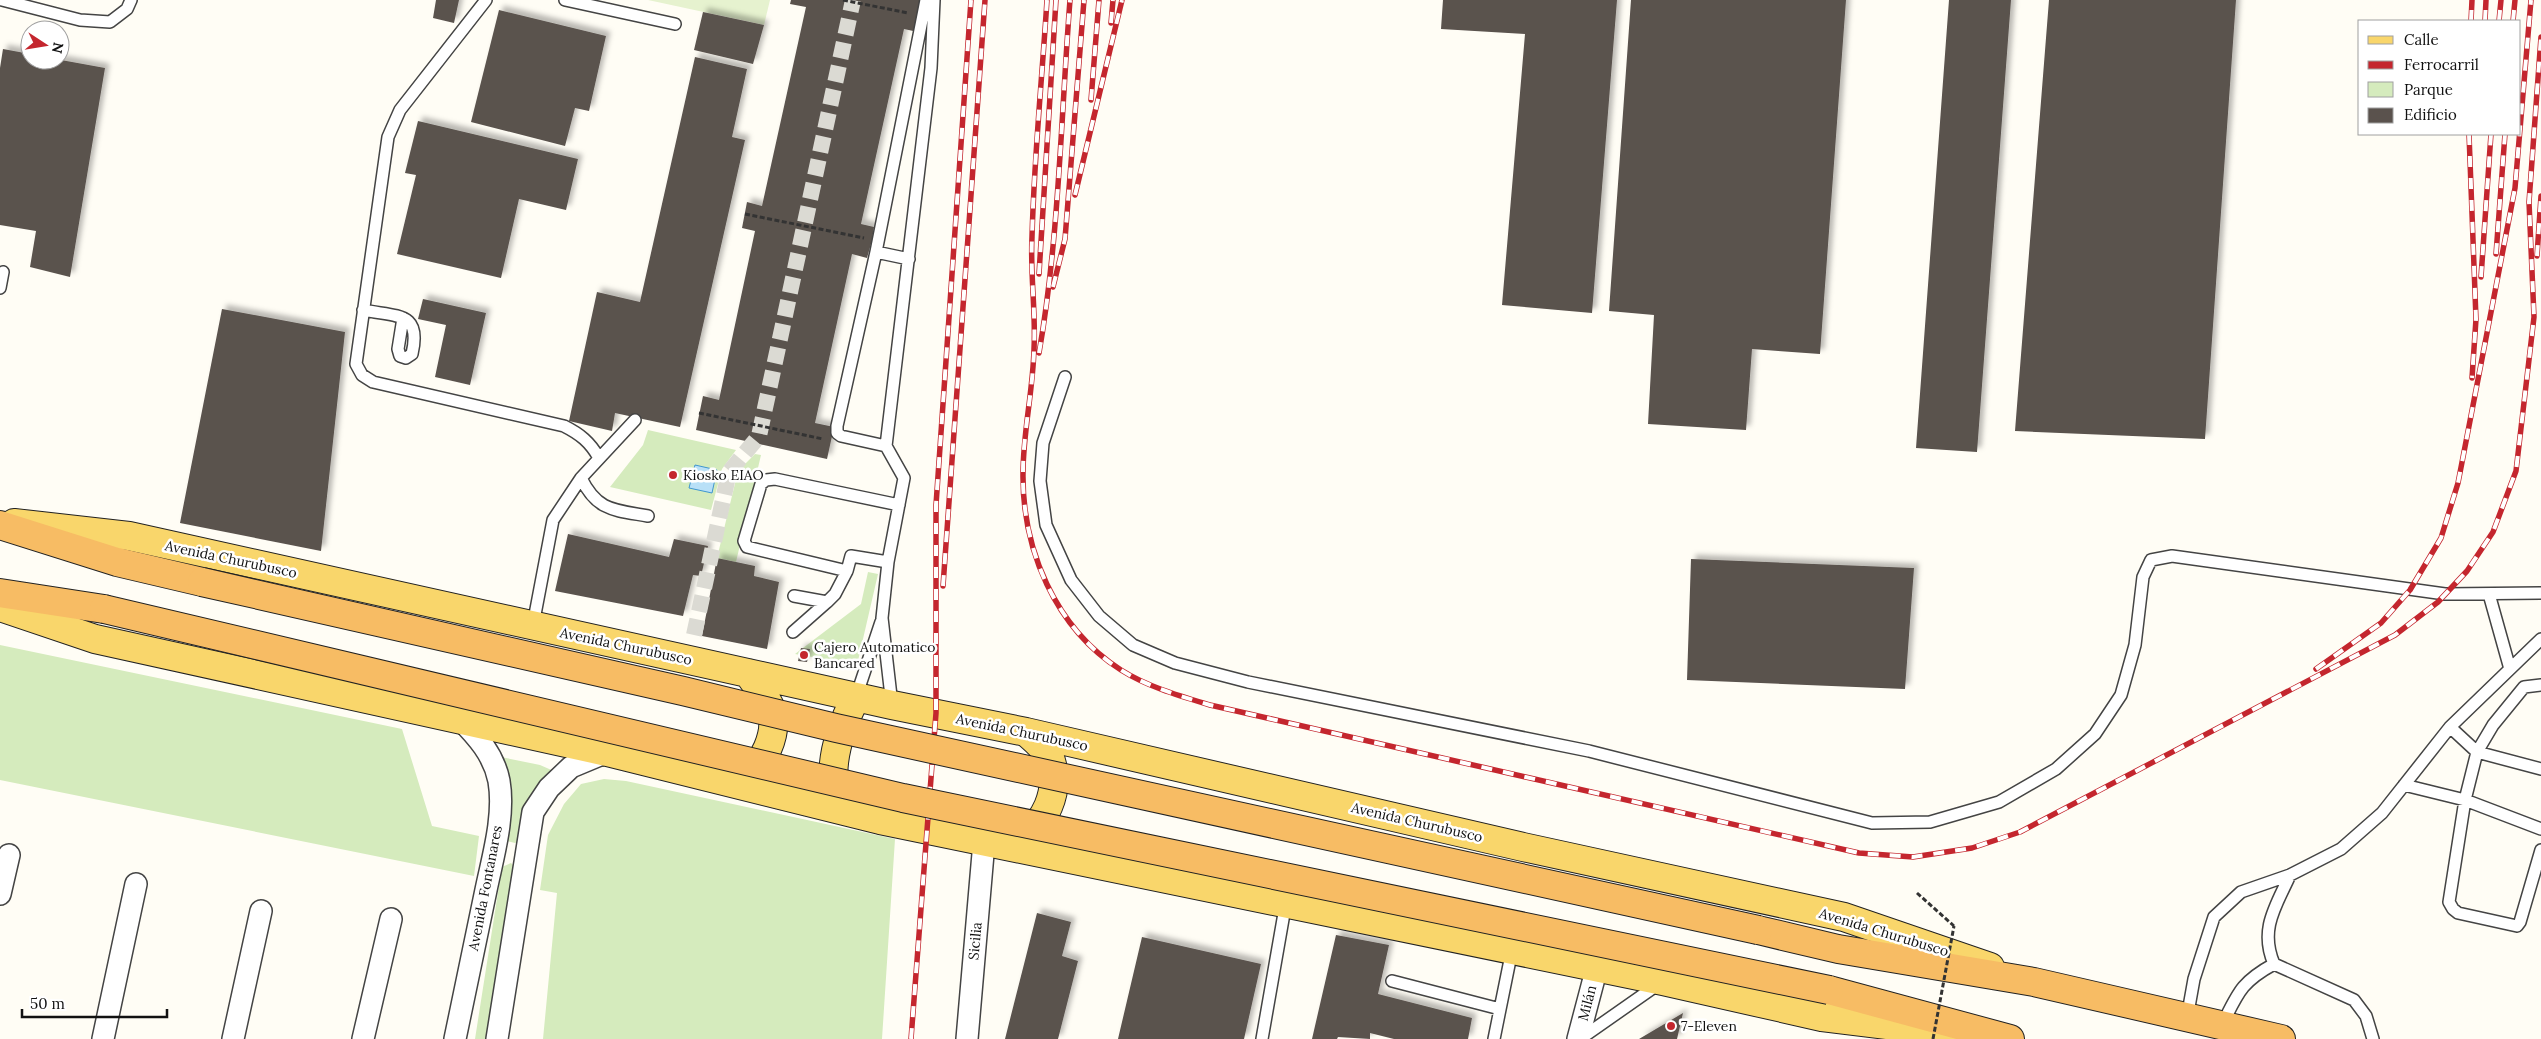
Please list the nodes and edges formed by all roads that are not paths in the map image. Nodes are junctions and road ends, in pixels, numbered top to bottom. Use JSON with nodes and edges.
{"nodes":[{"id":1,"x":2,"y":0,"type":"edge"},
{"id":2,"x":131,"y":0,"type":"edge"},
{"id":3,"x":486,"y":0,"type":"edge"},
{"id":4,"x":565,"y":0,"type":"edge"},
{"id":5,"x":926,"y":0,"type":"edge"},
{"id":6,"x":934,"y":0,"type":"edge"},
{"id":7,"x":675,"y":24,"type":"dead end"},
{"id":8,"x":876,"y":252,"type":"junction"},
{"id":9,"x":909,"y":259,"type":"junction"},
{"id":10,"x":3,"y":272,"type":"dead end"},
{"id":11,"x":0,"y":288,"type":"edge"},
{"id":12,"x":363,"y":310,"type":"junction"},
{"id":13,"x":403,"y":318,"type":"dead end"},
{"id":14,"x":1065,"y":377,"type":"dead end"},
{"id":15,"x":636,"y":420,"type":"dead end"},
{"id":16,"x":886,"y":446,"type":"junction"},
{"id":17,"x":599,"y":458,"type":"junction"},
{"id":18,"x":581,"y":478,"type":"junction"},
{"id":19,"x":899,"y":505,"type":"junction"},
{"id":20,"x":648,"y":516,"type":"dead end"},
{"id":21,"x":0,"y":521,"type":"edge"},
{"id":22,"x":0,"y":525,"type":"edge"},
{"id":23,"x":888,"y":562,"type":"junction"},
{"id":24,"x":847,"y":571,"type":"junction"},
{"id":25,"x":0,"y":592,"type":"edge"},
{"id":26,"x":2541,"y":593,"type":"edge"},
{"id":27,"x":2489,"y":594,"type":"junction"},
{"id":28,"x":794,"y":596,"type":"dead end"},
{"id":29,"x":827,"y":602,"type":"junction"},
{"id":30,"x":0,"y":607,"type":"edge"},
{"id":31,"x":882,"y":618,"type":"junction"},
{"id":32,"x":533,"y":625,"type":"junction"},
{"id":33,"x":793,"y":632,"type":"dead end"},
{"id":34,"x":2541,"y":639,"type":"edge"},
{"id":35,"x":2510,"y":670,"type":"junction"},
{"id":36,"x":748,"y":673,"type":"junction"},
{"id":37,"x":2541,"y":685,"type":"edge"},
{"id":38,"x":856,"y":697,"type":"junction"},
{"id":39,"x":892,"y":705,"type":"junction"},
{"id":40,"x":459,"y":718,"type":"junction"},
{"id":41,"x":2450,"y":727,"type":"junction"},
{"id":42,"x":1026,"y":732,"type":"junction"},
{"id":43,"x":607,"y":752,"type":"junction"},
{"id":44,"x":2477,"y":752,"type":"junction"},
{"id":45,"x":2541,"y":769,"type":"edge"},
{"id":46,"x":729,"y":782,"type":"junction"},
{"id":47,"x":2404,"y":785,"type":"junction"},
{"id":48,"x":2465,"y":800,"type":"junction"},
{"id":49,"x":841,"y":810,"type":"junction"},
{"id":50,"x":2541,"y":829,"type":"edge"},
{"id":51,"x":994,"y":844,"type":"junction"},
{"id":52,"x":495,"y":846,"type":"junction"},
{"id":53,"x":2541,"y":850,"type":"edge"},
{"id":54,"x":528,"y":852,"type":"junction"},
{"id":55,"x":9,"y":855,"type":"dead end"},
{"id":56,"x":2290,"y":875,"type":"junction"},
{"id":57,"x":136,"y":884,"type":"dead end"},
{"id":58,"x":0,"y":894,"type":"edge"},
{"id":59,"x":1286,"y":902,"type":"junction"},
{"id":60,"x":261,"y":911,"type":"dead end"},
{"id":61,"x":391,"y":919,"type":"dead end"},
{"id":62,"x":1512,"y":949,"type":"junction"},
{"id":63,"x":2274,"y":964,"type":"junction"},
{"id":64,"x":1597,"y":967,"type":"junction"},
{"id":65,"x":1392,"y":981,"type":"dead end"},
{"id":66,"x":1663,"y":981,"type":"junction"},
{"id":67,"x":2034,"y":982,"type":"junction"},
{"id":68,"x":1500,"y":1009,"type":"junction"},
{"id":69,"x":2186,"y":1018,"type":"junction"},
{"id":70,"x":2222,"y":1026,"type":"junction"},
{"id":71,"x":1904,"y":1033,"type":"edge"},
{"id":72,"x":102,"y":1039,"type":"edge"},
{"id":73,"x":233,"y":1039,"type":"edge"},
{"id":74,"x":363,"y":1039,"type":"edge"},
{"id":75,"x":455,"y":1039,"type":"edge"},
{"id":76,"x":498,"y":1039,"type":"edge"},
{"id":77,"x":967,"y":1039,"type":"edge"},
{"id":78,"x":1262,"y":1039,"type":"edge"},
{"id":79,"x":1494,"y":1039,"type":"edge"},
{"id":80,"x":1579,"y":1039,"type":"edge"},
{"id":81,"x":1997,"y":1039,"type":"edge"},
{"id":82,"x":2010,"y":1039,"type":"edge"},
{"id":83,"x":2281,"y":1039,"type":"edge"},
{"id":84,"x":2374,"y":1039,"type":"edge"}],
"edges":[{"from":1,"to":2,"type":"lane"},
{"from":3,"to":12,"type":"lane"},
{"from":4,"to":7,"type":"lane"},
{"from":5,"to":8,"type":"lane"},
{"from":6,"to":9,"type":"lane"},
{"from":8,"to":9,"type":"lane"},
{"from":8,"to":16,"type":"lane"},
{"from":9,"to":16,"type":"lane"},
{"from":10,"to":11,"type":"lane"},
{"from":12,"to":13,"type":"lane"},
{"from":12,"to":17,"type":"lane"},
{"from":14,"to":27,"type":"lane"},
{"from":15,"to":17,"type":"lane"},
{"from":16,"to":19,"type":"lane"},
{"from":17,"to":18,"type":"lane"},
{"from":18,"to":20,"type":"lane"},
{"from":18,"to":32,"type":"lane"},
{"from":19,"to":23,"type":"lane"},
{"from":19,"to":24,"type":"lane"},
{"from":21,"to":32,"type":"main road","name":"Avenida Churubusco"},
{"from":22,"to":67,"type":"highway","name":"Avenida Churubusco","bridge":true},
{"from":23,"to":24,"type":"lane"},
{"from":23,"to":31,"type":"lane"},
{"from":24,"to":29,"type":"lane"},
{"from":25,"to":82,"type":"highway","bridge":true},
{"from":26,"to":27,"type":"lane"},
{"from":27,"to":35,"type":"lane"},
{"from":28,"to":29,"type":"lane"},
{"from":29,"to":33,"type":"lane"},
{"from":30,"to":40,"type":"main road"},
{"from":31,"to":38,"type":"lane"},
{"from":31,"to":39,"type":"lane"},
{"from":32,"to":36,"type":"main road","name":"Avenida Churubusco"},
{"from":34,"to":35,"type":"lane"},
{"from":35,"to":41,"type":"lane"},
{"from":36,"to":38,"type":"main road","name":"Avenida Churubusco"},
{"from":36,"to":46,"type":"main road"},
{"from":37,"to":44,"type":"lane"},
{"from":38,"to":39,"type":"main road","name":"Avenida Churubusco"},
{"from":38,"to":49,"type":"main road"},
{"from":39,"to":42,"type":"main road","name":"Avenida Churubusco"},
{"from":40,"to":43,"type":"main road"},
{"from":40,"to":52,"type":"street","name":"Avenida Fontanares"},
{"from":41,"to":44,"type":"lane"},
{"from":41,"to":47,"type":"lane"},
{"from":42,"to":51,"type":"main road"},
{"from":42,"to":67,"type":"main road","name":"Avenida Churubusco"},
{"from":43,"to":46,"type":"main road"},
{"from":43,"to":54,"type":"street"},
{"from":44,"to":45,"type":"lane"},
{"from":44,"to":48,"type":"lane"},
{"from":46,"to":49,"type":"main road"},
{"from":47,"to":48,"type":"lane"},
{"from":47,"to":56,"type":"lane"},
{"from":48,"to":50,"type":"lane"},
{"from":48,"to":53,"type":"lane"},
{"from":49,"to":51,"type":"main road"},
{"from":51,"to":59,"type":"main road"},
{"from":51,"to":77,"type":"street","name":"Sicilia"},
{"from":52,"to":54,"type":"street"},
{"from":52,"to":75,"type":"street","name":"Avenida Fontanares"},
{"from":54,"to":76,"type":"street"},
{"from":55,"to":58,"type":"street"},
{"from":56,"to":63,"type":"lane"},
{"from":56,"to":69,"type":"lane"},
{"from":57,"to":72,"type":"street"},
{"from":59,"to":62,"type":"main road"},
{"from":59,"to":78,"type":"lane"},
{"from":60,"to":73,"type":"street"},
{"from":61,"to":74,"type":"street"},
{"from":62,"to":64,"type":"main road"},
{"from":62,"to":68,"type":"lane"},
{"from":63,"to":70,"type":"lane"},
{"from":63,"to":84,"type":"lane"},
{"from":64,"to":66,"type":"main road"},
{"from":64,"to":80,"type":"street","name":"Milán"},
{"from":65,"to":68,"type":"lane"},
{"from":66,"to":71,"type":"main road"},
{"from":66,"to":80,"type":"lane"},
{"from":67,"to":69,"type":"highway","name":"Avenida Churubusco"},
{"from":68,"to":79,"type":"lane"},
{"from":69,"to":70,"type":"highway","name":"Avenida Churubusco"},
{"from":70,"to":83,"type":"highway","name":"Avenida Churubusco"},
{"from":71,"to":81,"type":"main road"}]}
